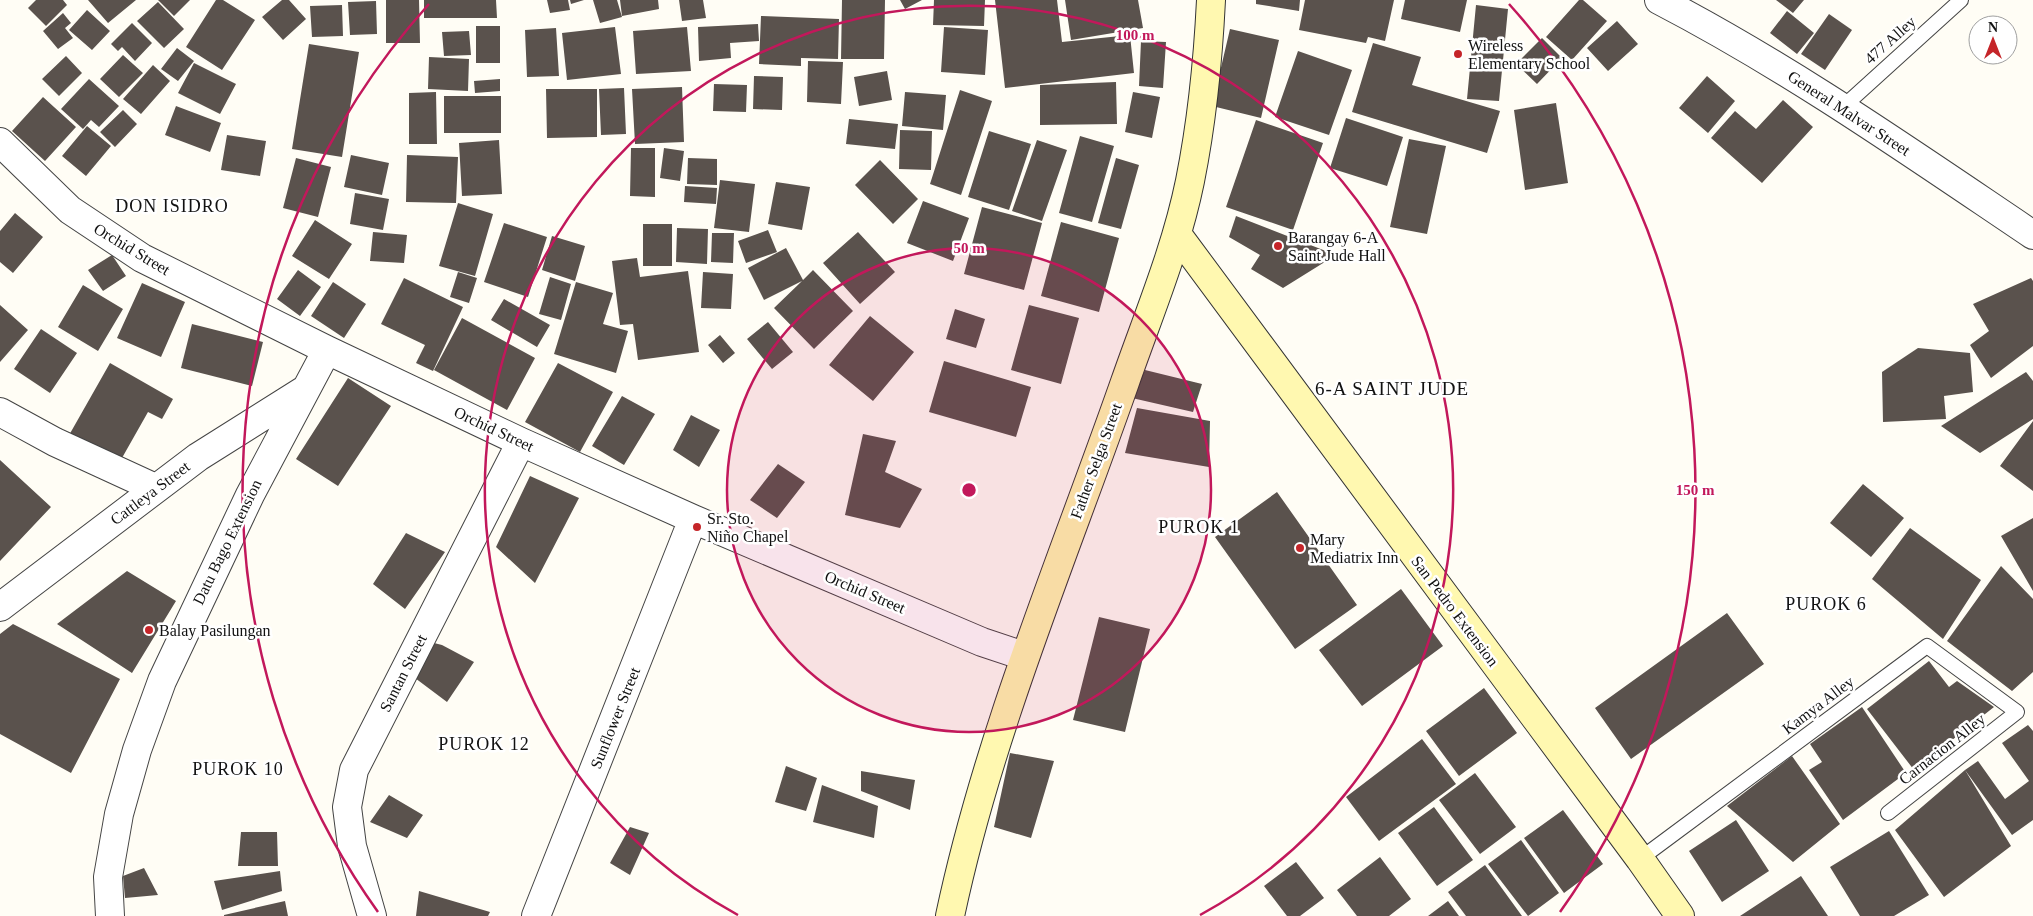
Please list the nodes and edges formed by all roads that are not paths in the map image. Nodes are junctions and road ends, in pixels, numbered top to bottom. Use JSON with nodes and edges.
{"nodes":[{"id":1,"x":1211,"y":0,"type":"edge"},
{"id":2,"x":1659,"y":0,"type":"edge"},
{"id":3,"x":1961,"y":0,"type":"edge"},
{"id":4,"x":1843,"y":107,"type":"junction"},
{"id":5,"x":0,"y":142,"type":"edge"},
{"id":6,"x":1177,"y":234,"type":"junction"},
{"id":7,"x":2033,"y":235,"type":"edge"},
{"id":8,"x":327,"y":350,"type":"junction"},
{"id":9,"x":306,"y":389,"type":"junction"},
{"id":10,"x":0,"y":412,"type":"edge"},
{"id":11,"x":521,"y":442,"type":"junction"},
{"id":12,"x":155,"y":488,"type":"junction"},
{"id":13,"x":693,"y":519,"type":"junction"},
{"id":14,"x":0,"y":607,"type":"edge"},
{"id":15,"x":1024,"y":656,"type":"junction"},
{"id":16,"x":2017,"y":712,"type":"joint"},
{"id":17,"x":1888,"y":812,"type":"dead end"},
{"id":18,"x":1640,"y":858,"type":"junction"},
{"id":19,"x":110,"y":916,"type":"edge"},
{"id":20,"x":372,"y":916,"type":"edge"},
{"id":21,"x":536,"y":916,"type":"edge"},
{"id":22,"x":950,"y":916,"type":"edge"},
{"id":23,"x":1680,"y":916,"type":"edge"}],
"edges":[{"from":1,"to":6,"type":"main road","name":"Father Selga Street"},
{"from":2,"to":4,"type":"street","name":"General Malvar Street"},
{"from":3,"to":4,"type":"lane","name":"477 Alley"},
{"from":4,"to":7,"type":"street","name":"General Malvar Street"},
{"from":5,"to":8,"type":"street","name":"Orchid Street"},
{"from":6,"to":15,"type":"main road","name":"Father Selga Street"},
{"from":6,"to":18,"type":"main road","name":"San Pedro Extension"},
{"from":8,"to":9,"type":"street","name":"Datu Bago Extension"},
{"from":8,"to":11,"type":"street","name":"Orchid Street"},
{"from":9,"to":12,"type":"street","name":"Cattleya Street"},
{"from":9,"to":19,"type":"street","name":"Datu Bago Extension"},
{"from":10,"to":12,"type":"street"},
{"from":11,"to":13,"type":"street","name":"Orchid Street"},
{"from":11,"to":20,"type":"street","name":"Santan Street"},
{"from":12,"to":14,"type":"street","name":"Cattleya Street"},
{"from":13,"to":15,"type":"street","name":"Orchid Street"},
{"from":13,"to":21,"type":"street","name":"Sunflower Street"},
{"from":15,"to":22,"type":"main road","name":"Father Selga Street"},
{"from":16,"to":17,"type":"lane","name":"Carnacion Alley"},
{"from":16,"to":18,"type":"lane","name":"Kamya Alley"},
{"from":18,"to":23,"type":"main road","name":"San Pedro Extension"}]}
